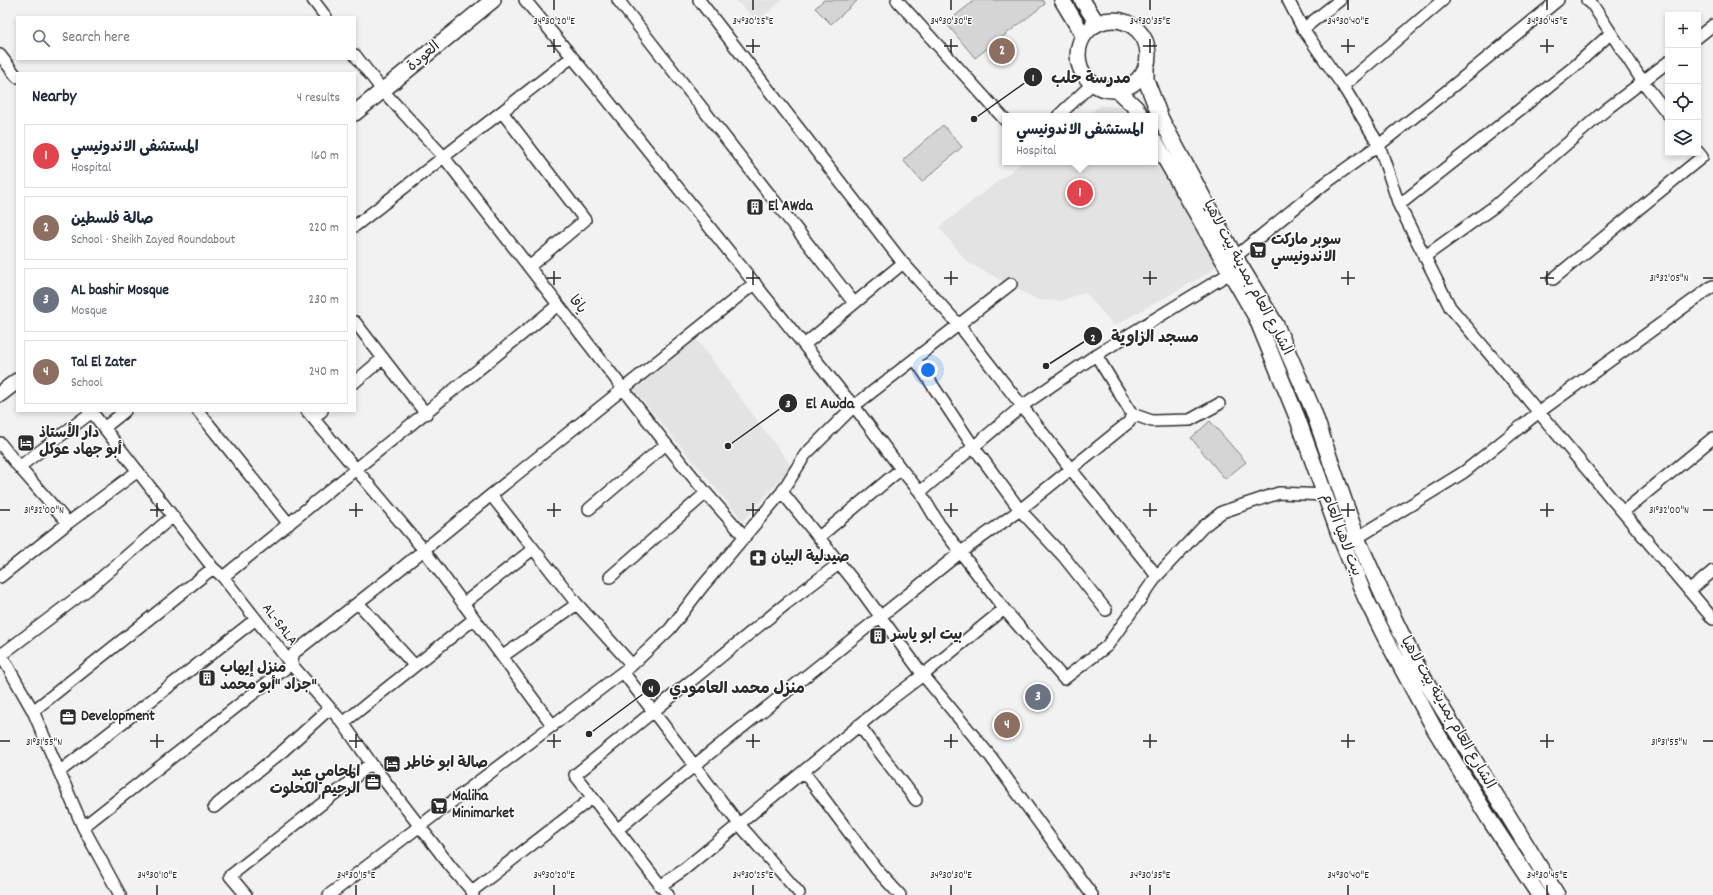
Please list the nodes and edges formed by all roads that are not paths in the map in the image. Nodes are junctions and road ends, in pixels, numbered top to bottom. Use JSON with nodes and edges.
{"nodes":[{"id":1,"x":313,"y":0,"type":"edge"},
{"id":2,"x":493,"y":0,"type":"edge"},
{"id":3,"x":525,"y":0,"type":"edge"},
{"id":4,"x":699,"y":0,"type":"edge"},
{"id":5,"x":897,"y":0,"type":"edge"},
{"id":6,"x":1062,"y":0,"type":"edge"},
{"id":7,"x":1082,"y":0,"type":"edge"},
{"id":8,"x":1288,"y":0,"type":"edge"},
{"id":9,"x":1340,"y":0,"type":"edge"},
{"id":10,"x":1443,"y":0,"type":"edge"},
{"id":11,"x":1558,"y":0,"type":"edge"},
{"id":12,"x":1587,"y":0,"type":"edge"},
{"id":13,"x":623,"y":2,"type":"edge"},
{"id":14,"x":325,"y":16,"type":"edge"},
{"id":15,"x":1097,"y":23,"type":"junction"},
{"id":16,"x":1713,"y":25,"type":"edge"},
{"id":17,"x":1303,"y":29,"type":"junction"},
{"id":18,"x":1611,"y":33,"type":"junction"},
{"id":19,"x":1083,"y":35,"type":"junction"},
{"id":20,"x":1701,"y":35,"type":"edge"},
{"id":21,"x":0,"y":55,"type":"edge"},
{"id":22,"x":356,"y":56,"type":"edge"},
{"id":23,"x":572,"y":57,"type":"junction"},
{"id":24,"x":1665,"y":64,"type":"edge"},
{"id":25,"x":1146,"y":66,"type":"junction"},
{"id":26,"x":16,"y":76,"type":"edge"},
{"id":27,"x":1643,"y":82,"type":"junction"},
{"id":28,"x":1092,"y":84,"type":"junction"},
{"id":29,"x":1343,"y":86,"type":"junction"},
{"id":30,"x":1117,"y":90,"type":"junction"},
{"id":31,"x":383,"y":91,"type":"junction"},
{"id":32,"x":1665,"y":110,"type":"edge"},
{"id":33,"x":356,"y":112,"type":"edge"},
{"id":34,"x":502,"y":112,"type":"junction"},
{"id":35,"x":1061,"y":113,"type":"edge"},
{"id":36,"x":1139,"y":113,"type":"edge"},
{"id":37,"x":1002,"y":117,"type":"edge"},
{"id":38,"x":1379,"y":145,"type":"junction"},
{"id":39,"x":1158,"y":146,"type":"edge"},
{"id":40,"x":443,"y":156,"type":"junction"},
{"id":41,"x":1701,"y":156,"type":"edge"},
{"id":42,"x":1399,"y":205,"type":"junction"},
{"id":43,"x":356,"y":225,"type":"edge"},
{"id":44,"x":1235,"y":257,"type":"junction"},
{"id":45,"x":1424,"y":257,"type":"junction"},
{"id":46,"x":903,"y":263,"type":"junction"},
{"id":47,"x":529,"y":267,"type":"junction"},
{"id":48,"x":1230,"y":273,"type":"junction"},
{"id":49,"x":1552,"y":279,"type":"dead end"},
{"id":50,"x":755,"y":283,"type":"junction"},
{"id":51,"x":1011,"y":284,"type":"dead end"},
{"id":52,"x":1713,"y":286,"type":"edge"},
{"id":53,"x":854,"y":303,"type":"junction"},
{"id":54,"x":558,"y":305,"type":"junction"},
{"id":55,"x":356,"y":323,"type":"edge"},
{"id":56,"x":959,"y":324,"type":"junction"},
{"id":57,"x":804,"y":344,"type":"junction"},
{"id":58,"x":1096,"y":355,"type":"junction"},
{"id":59,"x":383,"y":358,"type":"junction"},
{"id":60,"x":916,"y":359,"type":"junction"},
{"id":61,"x":356,"y":381,"type":"edge"},
{"id":62,"x":16,"y":382,"type":"edge"},
{"id":63,"x":624,"y":388,"type":"junction"},
{"id":64,"x":0,"y":394,"type":"edge"},
{"id":65,"x":1219,"y":404,"type":"dead end"},
{"id":66,"x":854,"y":406,"type":"junction"},
{"id":67,"x":1022,"y":406,"type":"junction"},
{"id":68,"x":91,"y":412,"type":"edge"},
{"id":69,"x":124,"y":412,"type":"edge"},
{"id":70,"x":199,"y":412,"type":"edge"},
{"id":71,"x":1539,"y":412,"type":"junction"},
{"id":72,"x":314,"y":413,"type":"edge"},
{"id":73,"x":426,"y":414,"type":"junction"},
{"id":74,"x":1132,"y":414,"type":"junction"},
{"id":75,"x":104,"y":428,"type":"junction"},
{"id":76,"x":1713,"y":438,"type":"edge"},
{"id":77,"x":0,"y":443,"type":"edge"},
{"id":78,"x":666,"y":444,"type":"junction"},
{"id":79,"x":973,"y":446,"type":"junction"},
{"id":80,"x":19,"y":467,"type":"junction"},
{"id":81,"x":1070,"y":468,"type":"junction"},
{"id":82,"x":901,"y":469,"type":"junction"},
{"id":83,"x":356,"y":470,"type":"junction"},
{"id":84,"x":138,"y":471,"type":"junction"},
{"id":85,"x":782,"y":492,"type":"junction"},
{"id":86,"x":920,"y":492,"type":"junction"},
{"id":87,"x":706,"y":493,"type":"junction"},
{"id":88,"x":491,"y":495,"type":"junction"},
{"id":89,"x":1325,"y":495,"type":"junction"},
{"id":90,"x":589,"y":509,"type":"dead end"},
{"id":91,"x":1020,"y":510,"type":"junction"},
{"id":92,"x":1623,"y":512,"type":"junction"},
{"id":93,"x":172,"y":516,"type":"junction"},
{"id":94,"x":68,"y":523,"type":"junction"},
{"id":95,"x":289,"y":524,"type":"junction"},
{"id":96,"x":745,"y":537,"type":"junction"},
{"id":97,"x":819,"y":537,"type":"junction"},
{"id":98,"x":1357,"y":538,"type":"junction"},
{"id":99,"x":533,"y":549,"type":"junction"},
{"id":100,"x":424,"y":550,"type":"junction"},
{"id":101,"x":961,"y":552,"type":"junction"},
{"id":102,"x":840,"y":563,"type":"junction"},
{"id":103,"x":213,"y":568,"type":"junction"},
{"id":104,"x":1713,"y":571,"type":"edge"},
{"id":105,"x":1157,"y":576,"type":"junction"},
{"id":106,"x":0,"y":577,"type":"edge"},
{"id":107,"x":223,"y":577,"type":"junction"},
{"id":108,"x":610,"y":577,"type":"dead end"},
{"id":109,"x":1689,"y":591,"type":"junction"},
{"id":110,"x":358,"y":603,"type":"junction"},
{"id":111,"x":463,"y":604,"type":"junction"},
{"id":112,"x":577,"y":604,"type":"junction"},
{"id":113,"x":1004,"y":609,"type":"junction"},
{"id":114,"x":1106,"y":610,"type":"dead end"},
{"id":115,"x":880,"y":617,"type":"junction"},
{"id":116,"x":256,"y":619,"type":"junction"},
{"id":117,"x":474,"y":619,"type":"junction"},
{"id":118,"x":1713,"y":619,"type":"edge"},
{"id":119,"x":1,"y":654,"type":"edge"},
{"id":120,"x":503,"y":656,"type":"junction"},
{"id":121,"x":291,"y":664,"type":"junction"},
{"id":122,"x":632,"y":665,"type":"junction"},
{"id":123,"x":415,"y":666,"type":"junction"},
{"id":124,"x":623,"y":672,"type":"junction"},
{"id":125,"x":923,"y":675,"type":"junction"},
{"id":126,"x":329,"y":709,"type":"junction"},
{"id":127,"x":33,"y":711,"type":"junction"},
{"id":128,"x":654,"y":712,"type":"junction"},
{"id":129,"x":343,"y":723,"type":"junction"},
{"id":130,"x":859,"y":725,"type":"junction"},
{"id":131,"x":553,"y":726,"type":"junction"},
{"id":132,"x":371,"y":763,"type":"junction"},
{"id":133,"x":694,"y":765,"type":"junction"},
{"id":134,"x":59,"y":772,"type":"junction"},
{"id":135,"x":804,"y":772,"type":"junction"},
{"id":136,"x":592,"y":798,"type":"junction"},
{"id":137,"x":916,"y":800,"type":"dead end"},
{"id":138,"x":214,"y":807,"type":"dead end"},
{"id":139,"x":739,"y":824,"type":"junction"},
{"id":140,"x":420,"y":825,"type":"junction"},
{"id":141,"x":83,"y":827,"type":"junction"},
{"id":142,"x":617,"y":830,"type":"junction"},
{"id":143,"x":664,"y":891,"type":"edge"},
{"id":144,"x":472,"y":893,"type":"edge"},
{"id":145,"x":799,"y":893,"type":"dead end"},
{"id":146,"x":1091,"y":894,"type":"edge"},
{"id":147,"x":120,"y":895,"type":"edge"},
{"id":148,"x":246,"y":895,"type":"edge"},
{"id":149,"x":329,"y":895,"type":"edge"},
{"id":150,"x":900,"y":895,"type":"edge"},
{"id":151,"x":1539,"y":895,"type":"edge"},
{"id":152,"x":1557,"y":895,"type":"edge"}],
"edges":[{"from":1,"to":14,"type":"street"},
{"from":2,"to":31,"type":"main road","name":"العودة"},
{"from":3,"to":23,"type":"street"},
{"from":4,"to":46,"type":"street"},
{"from":5,"to":37,"type":"street"},
{"from":6,"to":19,"type":"main road"},
{"from":7,"to":15,"type":"main road"},
{"from":8,"to":17,"type":"street"},
{"from":9,"to":17,"type":"street"},
{"from":10,"to":29,"type":"street"},
{"from":11,"to":38,"type":"street"},
{"from":12,"to":18,"type":"street"},
{"from":13,"to":53,"type":"street"},
{"from":15,"to":19,"type":"main road"},
{"from":15,"to":25,"type":"main road"},
{"from":16,"to":20,"type":"street"},
{"from":17,"to":29,"type":"street"},
{"from":18,"to":27,"type":"street"},
{"from":18,"to":42,"type":"street"},
{"from":19,"to":28,"type":"main road"},
{"from":21,"to":26,"type":"street"},
{"from":22,"to":31,"type":"street","name":"يافا"},
{"from":23,"to":34,"type":"street"},
{"from":23,"to":50,"type":"street"},
{"from":24,"to":27,"type":"street"},
{"from":25,"to":30,"type":"main road"},
{"from":25,"to":44,"type":"main road","name":"الشارع العام بمدينة بيت لاهيا"},
{"from":27,"to":32,"type":"street"},
{"from":27,"to":45,"type":"street"},
{"from":28,"to":30,"type":"main road"},
{"from":28,"to":35,"type":"street"},
{"from":29,"to":38,"type":"street"},
{"from":30,"to":36,"type":"main road"},
{"from":31,"to":33,"type":"main road","name":"العودة"},
{"from":31,"to":40,"type":"street","name":"يافا"},
{"from":34,"to":40,"type":"street"},
{"from":34,"to":47,"type":"street"},
{"from":38,"to":42,"type":"street"},
{"from":38,"to":44,"type":"street"},
{"from":39,"to":48,"type":"main road","name":"بيت لاهيا العام"},
{"from":40,"to":43,"type":"street"},
{"from":40,"to":47,"type":"street","name":"يافا"},
{"from":41,"to":49,"type":"street"},
{"from":42,"to":45,"type":"street"},
{"from":44,"to":98,"type":"main road","name":"الشارع العام بمدينة بيت لاهيا"},
{"from":45,"to":71,"type":"street"},
{"from":46,"to":53,"type":"street"},
{"from":46,"to":56,"type":"street"},
{"from":47,"to":54,"type":"street","name":"يافا"},
{"from":48,"to":58,"type":"street"},
{"from":48,"to":89,"type":"main road","name":"بيت لاهيا العام"},
{"from":50,"to":57,"type":"street"},
{"from":50,"to":63,"type":"street"},
{"from":51,"to":56,"type":"street"},
{"from":52,"to":71,"type":"street"},
{"from":53,"to":57,"type":"street"},
{"from":54,"to":63,"type":"street","name":"يافا"},
{"from":54,"to":73,"type":"street"},
{"from":55,"to":59,"type":"street"},
{"from":56,"to":60,"type":"street"},
{"from":56,"to":67,"type":"street"},
{"from":57,"to":66,"type":"street"},
{"from":58,"to":67,"type":"street"},
{"from":58,"to":74,"type":"street"},
{"from":59,"to":61,"type":"street"},
{"from":59,"to":73,"type":"street"},
{"from":60,"to":66,"type":"street"},
{"from":60,"to":79,"type":"street"},
{"from":62,"to":64,"type":"main road"},
{"from":63,"to":78,"type":"street","name":"يافا"},
{"from":63,"to":88,"type":"street"},
{"from":65,"to":74,"type":"street"},
{"from":66,"to":82,"type":"street"},
{"from":66,"to":85,"type":"street"},
{"from":67,"to":79,"type":"street"},
{"from":67,"to":81,"type":"street"},
{"from":68,"to":75,"type":"street","name":"AL-SALA"},
{"from":68,"to":80,"type":"street"},
{"from":69,"to":75,"type":"street"},
{"from":70,"to":95,"type":"street"},
{"from":71,"to":92,"type":"street"},
{"from":71,"to":98,"type":"street"},
{"from":72,"to":83,"type":"street"},
{"from":73,"to":83,"type":"street"},
{"from":74,"to":81,"type":"street"},
{"from":75,"to":84,"type":"street","name":"AL-SALA"},
{"from":76,"to":92,"type":"street"},
{"from":77,"to":80,"type":"street"},
{"from":78,"to":87,"type":"street","name":"يافا"},
{"from":78,"to":90,"type":"street"},
{"from":79,"to":86,"type":"street"},
{"from":79,"to":91,"type":"street"},
{"from":80,"to":94,"type":"street"},
{"from":81,"to":91,"type":"street"},
{"from":81,"to":105,"type":"street"},
{"from":82,"to":86,"type":"street"},
{"from":82,"to":97,"type":"street"},
{"from":83,"to":95,"type":"street"},
{"from":83,"to":100,"type":"street"},
{"from":84,"to":93,"type":"street","name":"AL-SALA"},
{"from":84,"to":94,"type":"street"},
{"from":85,"to":96,"type":"street"},
{"from":85,"to":97,"type":"street"},
{"from":86,"to":101,"type":"street"},
{"from":87,"to":96,"type":"street","name":"يافا"},
{"from":87,"to":108,"type":"street"},
{"from":88,"to":99,"type":"street"},
{"from":88,"to":100,"type":"street"},
{"from":89,"to":105,"type":"street"},
{"from":89,"to":151,"type":"main road","name":"بيت لاهيا العام"},
{"from":91,"to":101,"type":"street"},
{"from":91,"to":114,"type":"street"},
{"from":92,"to":109,"type":"street"},
{"from":93,"to":103,"type":"street","name":"AL-SALA"},
{"from":93,"to":119,"type":"street"},
{"from":94,"to":106,"type":"street"},
{"from":95,"to":107,"type":"street"},
{"from":96,"to":122,"type":"street"},
{"from":97,"to":102,"type":"street"},
{"from":98,"to":152,"type":"main road","name":"الشارع العام بمدينة بيت لاهيا"},
{"from":99,"to":111,"type":"street"},
{"from":99,"to":112,"type":"street"},
{"from":100,"to":110,"type":"street"},
{"from":100,"to":111,"type":"street"},
{"from":101,"to":113,"type":"street"},
{"from":101,"to":115,"type":"street"},
{"from":102,"to":115,"type":"street"},
{"from":102,"to":128,"type":"street"},
{"from":103,"to":107,"type":"street","name":"AL-SALA"},
{"from":103,"to":127,"type":"street"},
{"from":104,"to":109,"type":"street"},
{"from":105,"to":113,"type":"street"},
{"from":107,"to":116,"type":"street","name":"AL-SALA"},
{"from":109,"to":118,"type":"street"},
{"from":110,"to":121,"type":"street"},
{"from":110,"to":123,"type":"street"},
{"from":111,"to":117,"type":"street"},
{"from":112,"to":120,"type":"street"},
{"from":112,"to":122,"type":"street"},
{"from":113,"to":125,"type":"street"},
{"from":115,"to":125,"type":"street"},
{"from":115,"to":133,"type":"street"},
{"from":116,"to":121,"type":"street","name":"AL-SALA"},
{"from":116,"to":134,"type":"street"},
{"from":117,"to":120,"type":"street"},
{"from":117,"to":123,"type":"street"},
{"from":119,"to":127,"type":"street"},
{"from":120,"to":131,"type":"street"},
{"from":121,"to":126,"type":"street","name":"AL-SALA"},
{"from":121,"to":141,"type":"street"},
{"from":122,"to":124,"type":"street"},
{"from":123,"to":129,"type":"street"},
{"from":124,"to":128,"type":"street"},
{"from":124,"to":131,"type":"street"},
{"from":125,"to":130,"type":"street"},
{"from":125,"to":146,"type":"street"},
{"from":126,"to":129,"type":"street","name":"AL-SALA"},
{"from":126,"to":138,"type":"street"},
{"from":127,"to":134,"type":"street"},
{"from":128,"to":133,"type":"street"},
{"from":128,"to":136,"type":"street"},
{"from":129,"to":132,"type":"street","name":"AL-SALA"},
{"from":130,"to":135,"type":"street"},
{"from":130,"to":137,"type":"street"},
{"from":131,"to":140,"type":"street"},
{"from":132,"to":140,"type":"street","name":"AL-SALA"},
{"from":132,"to":148,"type":"street"},
{"from":133,"to":139,"type":"street"},
{"from":133,"to":142,"type":"street"},
{"from":134,"to":141,"type":"street"},
{"from":135,"to":139,"type":"street"},
{"from":135,"to":150,"type":"street"},
{"from":136,"to":142,"type":"street"},
{"from":136,"to":144,"type":"street"},
{"from":139,"to":143,"type":"street"},
{"from":139,"to":145,"type":"street"},
{"from":140,"to":144,"type":"street","name":"AL-SALA"},
{"from":140,"to":149,"type":"street"},
{"from":141,"to":147,"type":"street"},
{"from":142,"to":143,"type":"street"}]}
